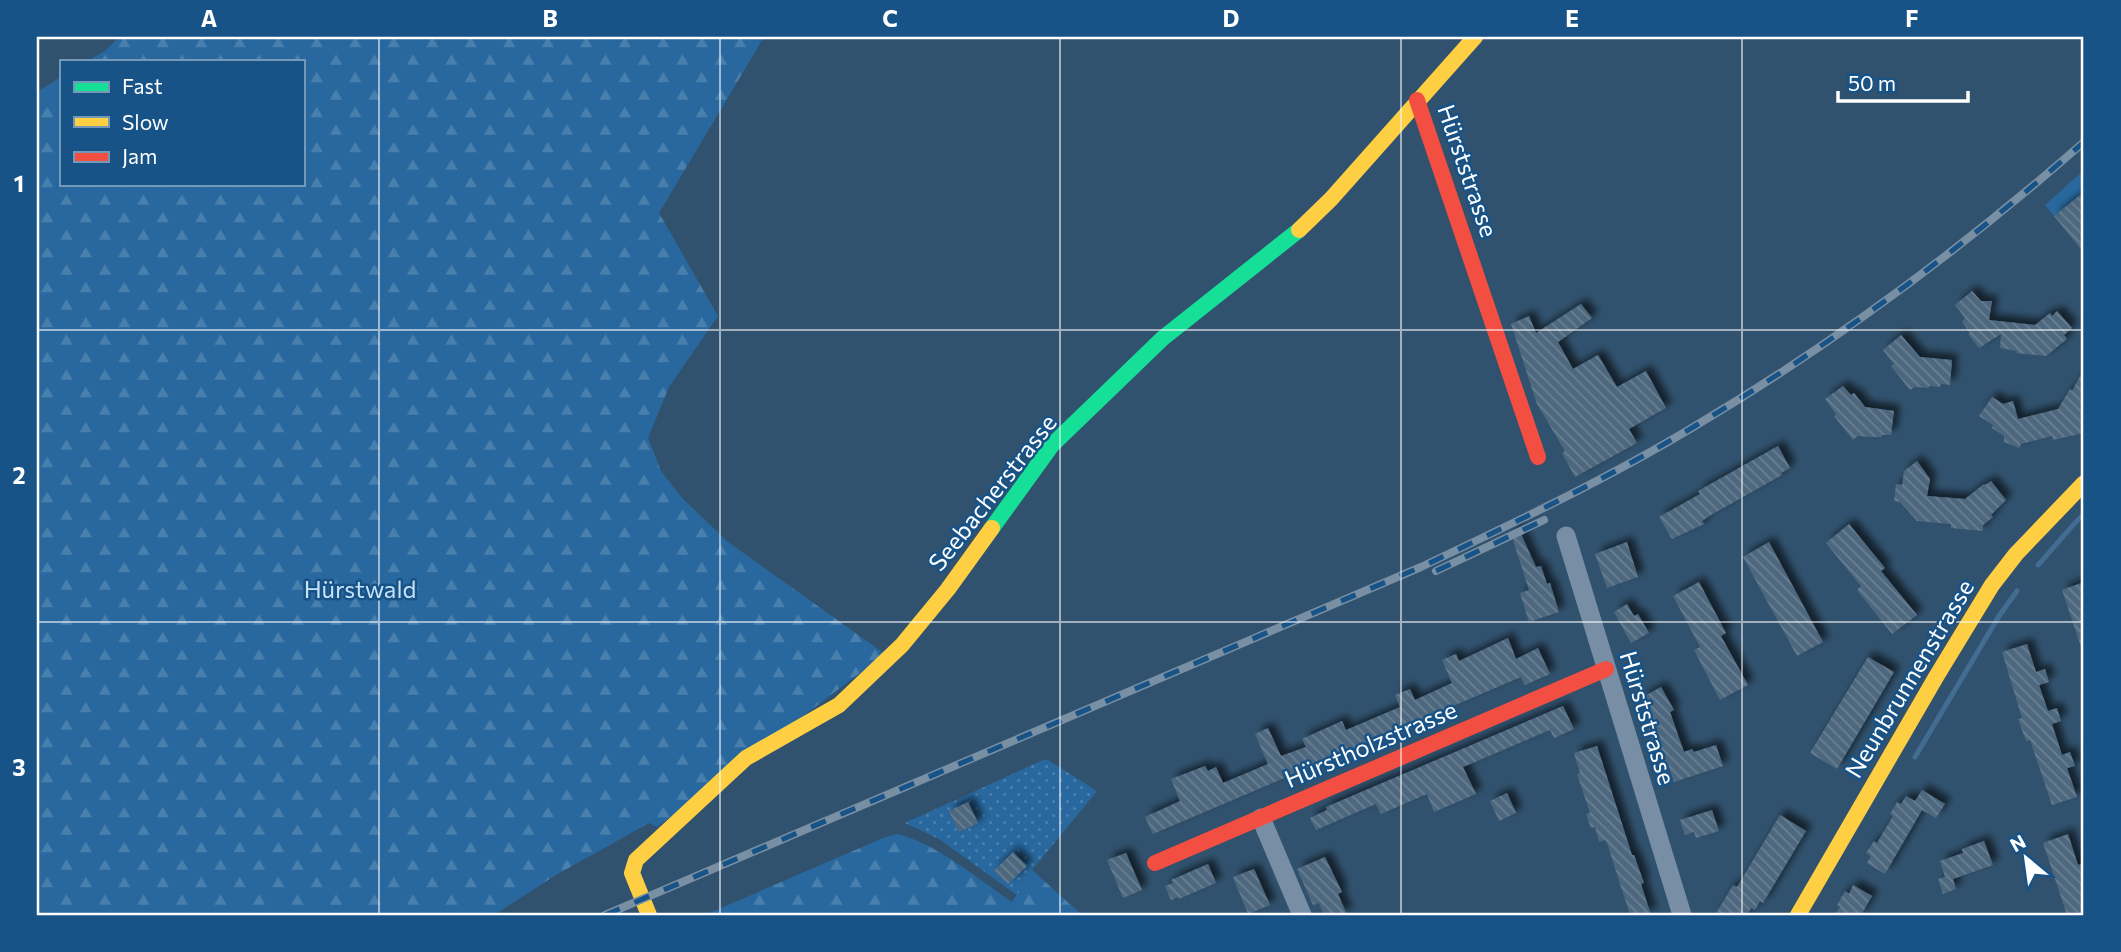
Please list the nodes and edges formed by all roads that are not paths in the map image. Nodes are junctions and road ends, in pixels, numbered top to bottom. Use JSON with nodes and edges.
{"nodes":[{"id":1,"x":1475,"y":37,"type":"edge"},
{"id":2,"x":1417,"y":100,"type":"junction"},
{"id":3,"x":1538,"y":457,"type":"dead end"},
{"id":4,"x":2084,"y":483,"type":"edge"},
{"id":5,"x":1566,"y":536,"type":"dead end"},
{"id":6,"x":1606,"y":669,"type":"junction"},
{"id":7,"x":1261,"y":818,"type":"junction"},
{"id":8,"x":1155,"y":863,"type":"dead end"},
{"id":9,"x":649,"y":915,"type":"edge"},
{"id":10,"x":1302,"y":915,"type":"edge"},
{"id":11,"x":1682,"y":915,"type":"edge"},
{"id":12,"x":1798,"y":915,"type":"edge"}],
"edges":[{"from":1,"to":2,"type":"street","name":"Seebacherstrasse"},
{"from":2,"to":3,"type":"street","name":"Hürststrasse"},
{"from":2,"to":9,"type":"street","name":"Seebacherstrasse"},
{"from":4,"to":12,"type":"street","name":"Neunbrunnenstrasse"},
{"from":5,"to":6,"type":"street","name":"Hürststrasse"},
{"from":6,"to":7,"type":"street","name":"Hürstholzstrasse"},
{"from":6,"to":11,"type":"street","name":"Hürststrasse"},
{"from":7,"to":8,"type":"street","name":"Hürstholzstrasse"},
{"from":7,"to":10,"type":"street"}]}
